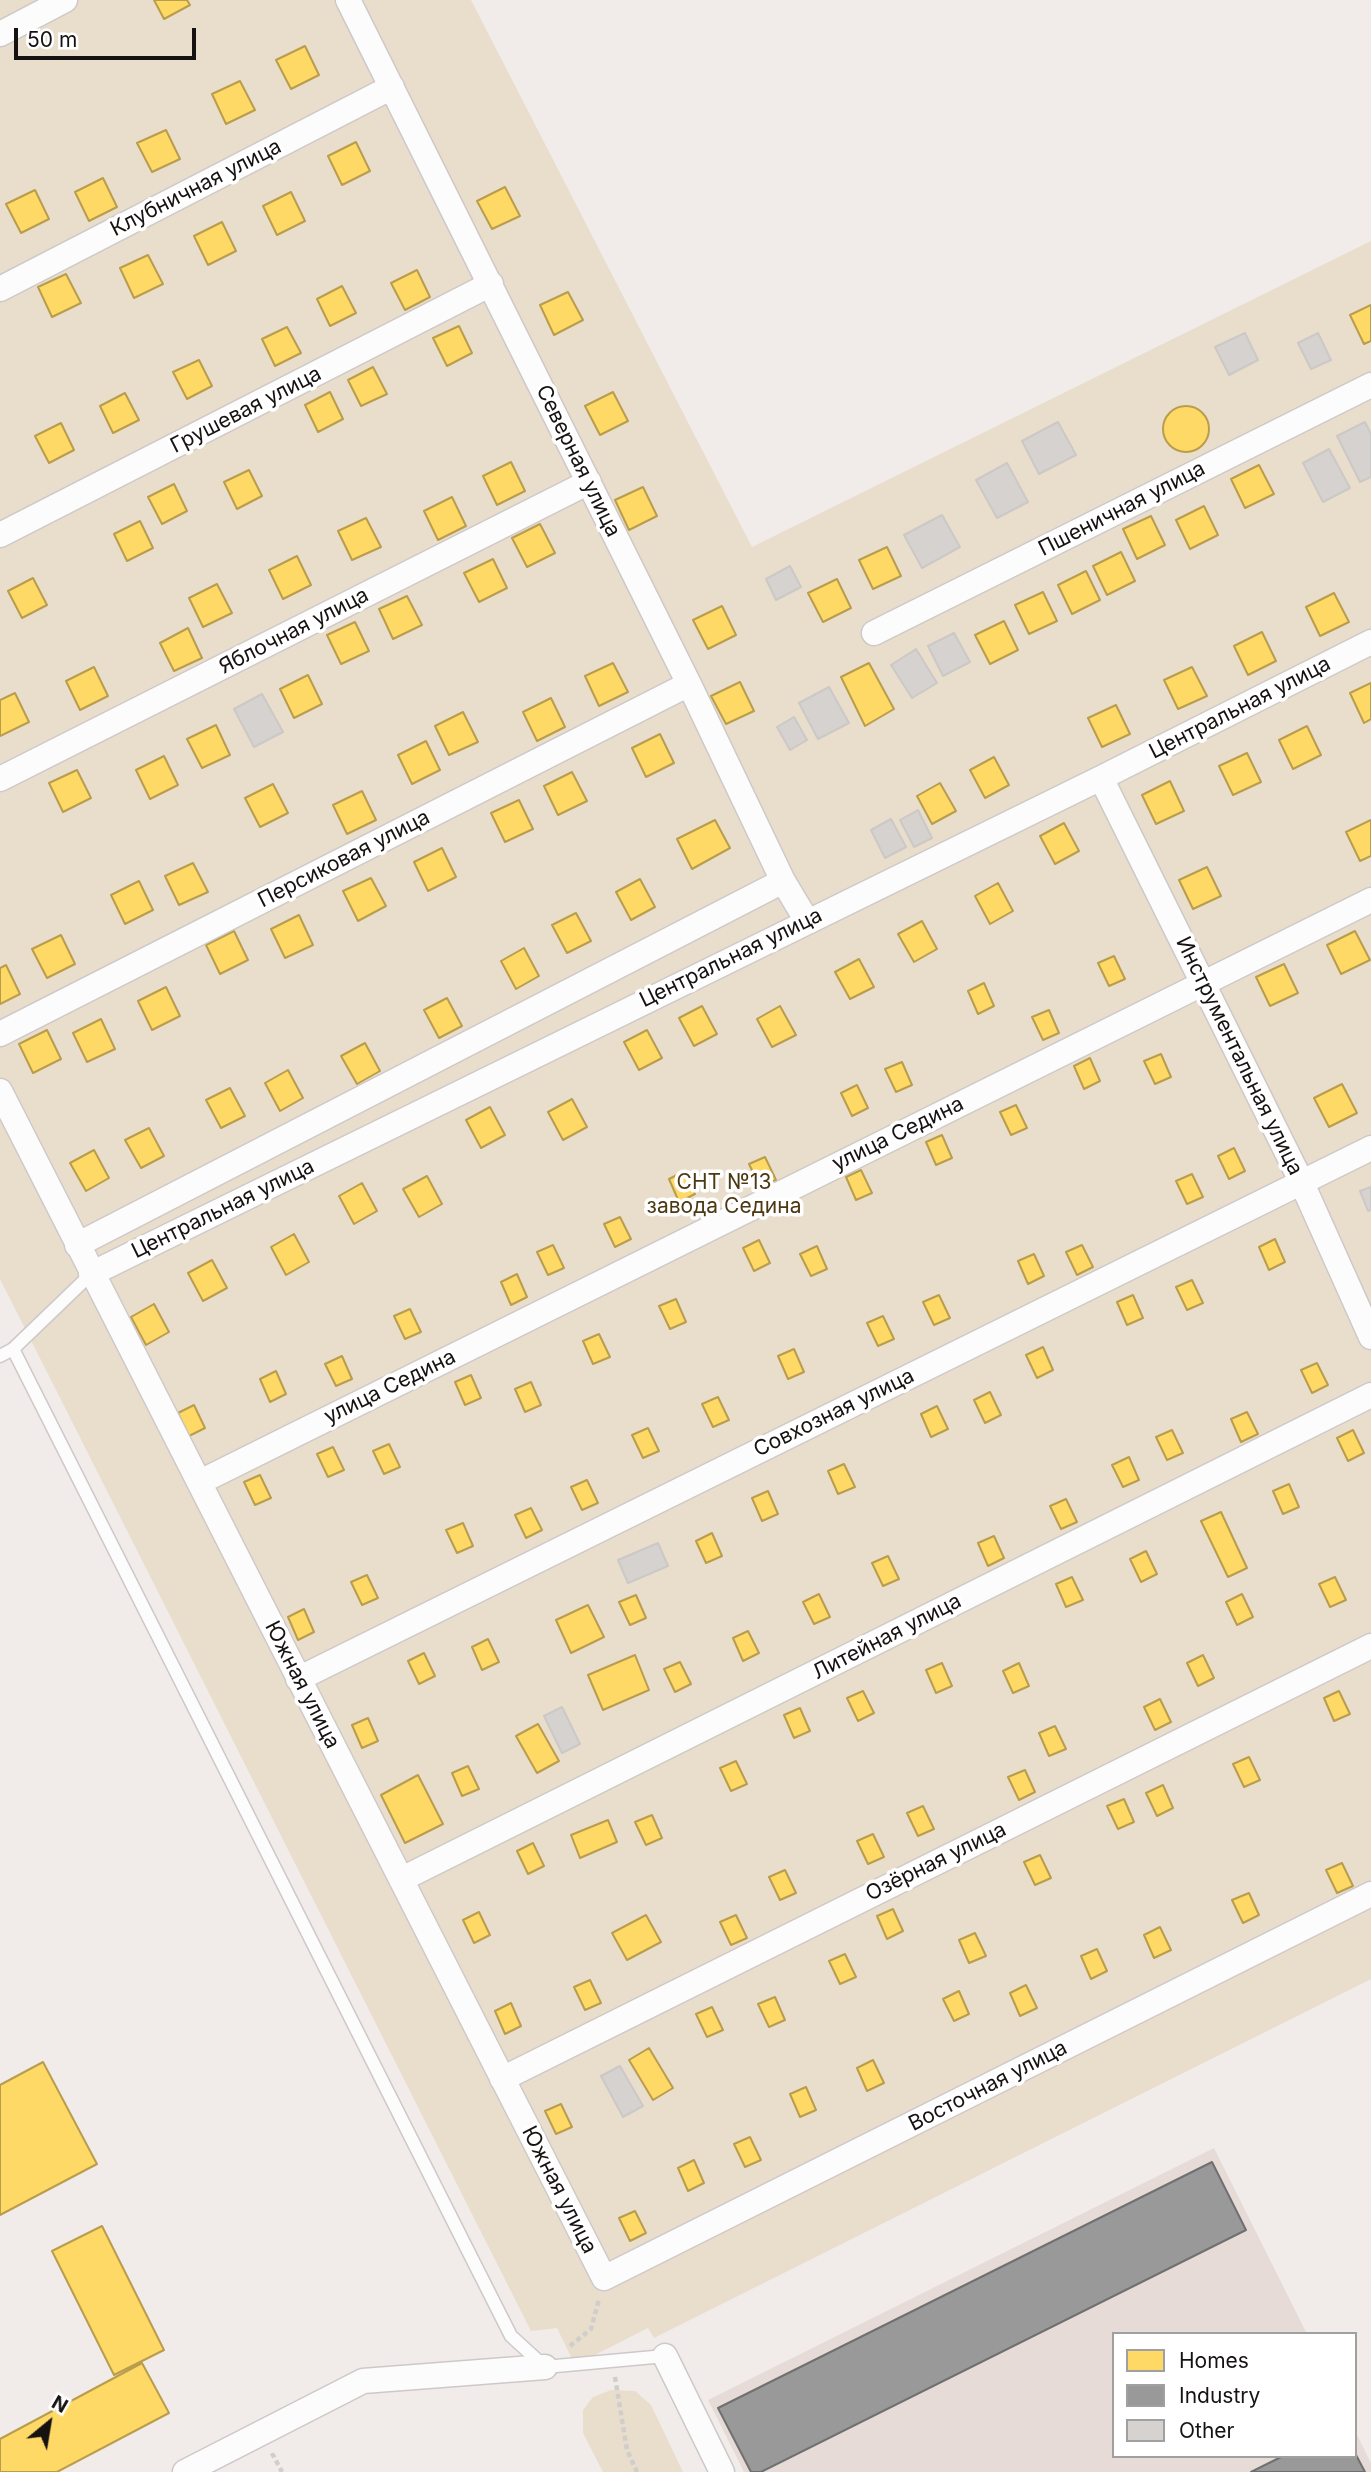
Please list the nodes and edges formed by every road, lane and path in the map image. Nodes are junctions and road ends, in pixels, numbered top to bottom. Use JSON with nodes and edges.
{"nodes":[{"id":1,"x":65,"y":0,"type":"edge"},
{"id":2,"x":348,"y":0,"type":"edge"},
{"id":3,"x":0,"y":34,"type":"edge"},
{"id":4,"x":393,"y":87,"type":"junction"},
{"id":5,"x":491,"y":284,"type":"junction"},
{"id":6,"x":0,"y":289,"type":"edge"},
{"id":7,"x":1371,"y":385,"type":"edge"},
{"id":8,"x":589,"y":482,"type":"junction"},
{"id":9,"x":0,"y":535,"type":"edge"},
{"id":10,"x":874,"y":633,"type":"dead end"},
{"id":11,"x":1371,"y":642,"type":"edge"},
{"id":12,"x":689,"y":684,"type":"junction"},
{"id":13,"x":1101,"y":778,"type":"junction"},
{"id":14,"x":0,"y":779,"type":"edge"},
{"id":15,"x":783,"y":881,"type":"junction"},
{"id":16,"x":1371,"y":900,"type":"edge"},
{"id":17,"x":807,"y":921,"type":"junction"},
{"id":18,"x":1203,"y":982,"type":"junction"},
{"id":19,"x":0,"y":1034,"type":"edge"},
{"id":20,"x":0,"y":1091,"type":"edge"},
{"id":21,"x":1371,"y":1148,"type":"edge"},
{"id":22,"x":1301,"y":1181,"type":"junction"},
{"id":23,"x":77,"y":1245,"type":"junction"},
{"id":24,"x":91,"y":1274,"type":"junction"},
{"id":25,"x":1371,"y":1337,"type":"edge"},
{"id":26,"x":13,"y":1349,"type":"junction"},
{"id":27,"x":0,"y":1356,"type":"edge"},
{"id":28,"x":1371,"y":1395,"type":"edge"},
{"id":29,"x":200,"y":1482,"type":"junction"},
{"id":30,"x":1371,"y":1646,"type":"edge"},
{"id":31,"x":298,"y":1679,"type":"junction"},
{"id":32,"x":402,"y":1879,"type":"junction"},
{"id":33,"x":1371,"y":1894,"type":"edge"},
{"id":34,"x":502,"y":2079,"type":"junction"},
{"id":35,"x":604,"y":2278,"type":"junction"},
{"id":36,"x":665,"y":2356,"type":"joint"},
{"id":37,"x":613,"y":2362,"type":"junction"},
{"id":38,"x":545,"y":2367,"type":"junction"},
{"id":39,"x":261,"y":2460,"type":"dead end"},
{"id":40,"x":185,"y":2472,"type":"edge"},
{"id":41,"x":282,"y":2472,"type":"edge"},
{"id":42,"x":637,"y":2472,"type":"edge"},
{"id":43,"x":722,"y":2472,"type":"edge"}],
"edges":[{"from":1,"to":3,"type":"street"},
{"from":2,"to":4,"type":"street","name":"Северная улица"},
{"from":4,"to":5,"type":"street","name":"Северная улица"},
{"from":4,"to":6,"type":"street","name":"Клубничная улица"},
{"from":5,"to":8,"type":"street","name":"Северная улица"},
{"from":5,"to":9,"type":"street","name":"Грушевая улица"},
{"from":7,"to":10,"type":"street","name":"Пшеничная улица"},
{"from":8,"to":12,"type":"street","name":"Северная улица"},
{"from":8,"to":14,"type":"street","name":"Яблочная улица"},
{"from":11,"to":13,"type":"street","name":"Центральная улица"},
{"from":12,"to":15,"type":"street","name":"Северная улица"},
{"from":12,"to":19,"type":"street","name":"Персиковая улица"},
{"from":13,"to":17,"type":"street","name":"Центральная улица"},
{"from":13,"to":18,"type":"street","name":"Инструментальная улица"},
{"from":15,"to":17,"type":"street","name":"Северная улица"},
{"from":15,"to":23,"type":"street","name":"Центральная улица"},
{"from":16,"to":18,"type":"street","name":"улица Седина"},
{"from":17,"to":24,"type":"street","name":"Центральная улица"},
{"from":18,"to":22,"type":"street","name":"Инструментальная улица"},
{"from":18,"to":29,"type":"street","name":"улица Седина"},
{"from":20,"to":23,"type":"street","name":"Южная улица"},
{"from":21,"to":22,"type":"street","name":"Совхозная улица"},
{"from":22,"to":25,"type":"street","name":"Инструментальная улица"},
{"from":22,"to":31,"type":"street","name":"Совхозная улица"},
{"from":23,"to":24,"type":"street","name":"Южная улица"},
{"from":24,"to":26,"type":"lane"},
{"from":24,"to":29,"type":"street","name":"Южная улица"},
{"from":26,"to":27,"type":"lane"},
{"from":26,"to":38,"type":"lane"},
{"from":28,"to":32,"type":"street","name":"Литейная улица"},
{"from":29,"to":31,"type":"street","name":"Южная улица"},
{"from":30,"to":34,"type":"street","name":"Озёрная улица"},
{"from":31,"to":32,"type":"street","name":"Южная улица"},
{"from":32,"to":34,"type":"street","name":"Южная улица"},
{"from":33,"to":35,"type":"street","name":"Восточная улица"},
{"from":34,"to":35,"type":"street","name":"Южная улица"},
{"from":35,"to":38,"type":"path"},
{"from":36,"to":37,"type":"lane"},
{"from":36,"to":43,"type":"street"},
{"from":37,"to":38,"type":"lane"},
{"from":37,"to":42,"type":"path"},
{"from":38,"to":40,"type":"street"},
{"from":39,"to":41,"type":"path"}]}
